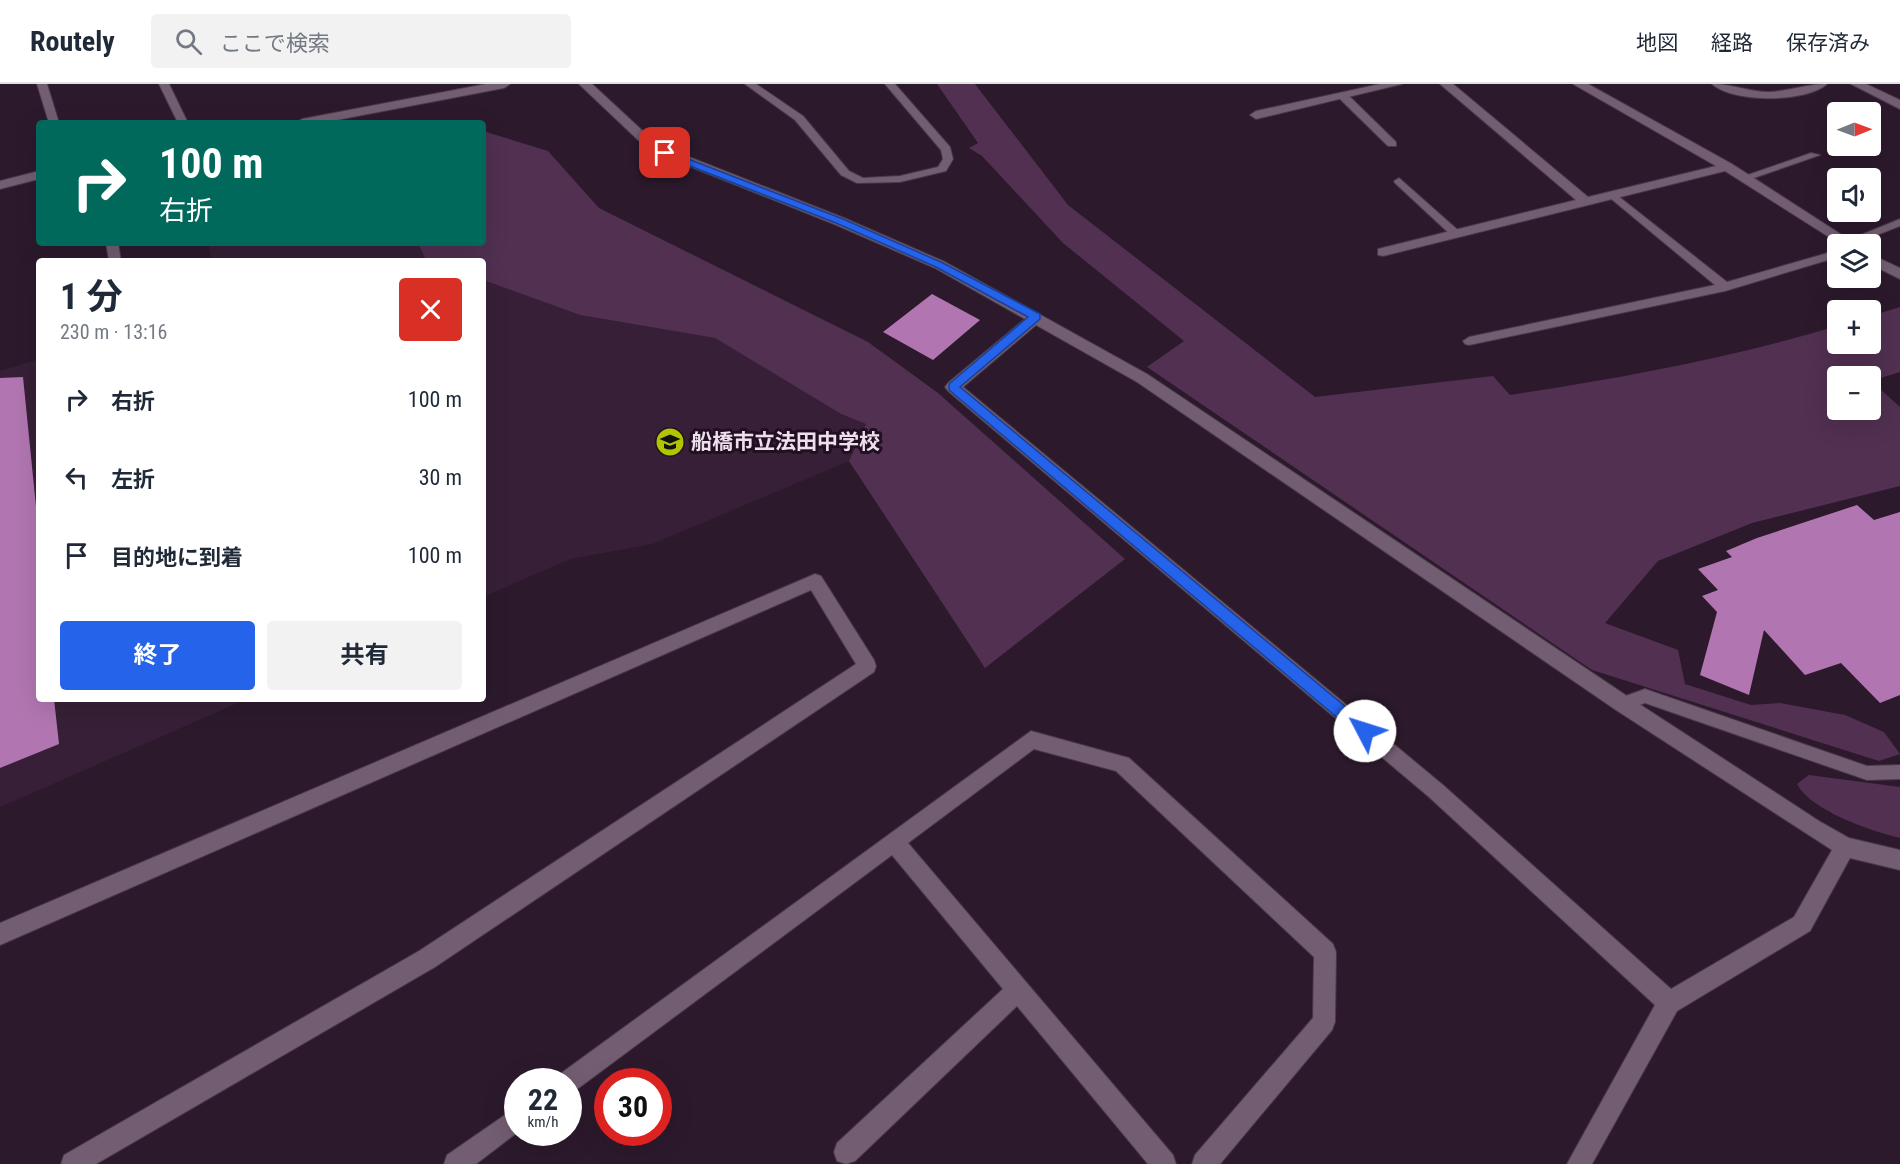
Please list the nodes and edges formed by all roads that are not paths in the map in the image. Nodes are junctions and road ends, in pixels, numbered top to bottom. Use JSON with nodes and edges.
{"nodes":[{"id":1,"x":42,"y":84,"type":"edge"},
{"id":2,"x":164,"y":84,"type":"edge"},
{"id":3,"x":504,"y":84,"type":"edge"},
{"id":4,"x":585,"y":84,"type":"edge"},
{"id":5,"x":750,"y":84,"type":"edge"},
{"id":6,"x":890,"y":84,"type":"edge"},
{"id":7,"x":1396,"y":84,"type":"edge"},
{"id":8,"x":1446,"y":84,"type":"edge"},
{"id":9,"x":1580,"y":84,"type":"edge"},
{"id":10,"x":1718,"y":84,"type":"edge"},
{"id":11,"x":1821,"y":84,"type":"edge"},
{"id":12,"x":1857,"y":84,"type":"edge"},
{"id":13,"x":1343,"y":96,"type":"junction"},
{"id":14,"x":1900,"y":105,"type":"edge"},
{"id":15,"x":1256,"y":115,"type":"dead end"},
{"id":16,"x":53,"y":120,"type":"edge"},
{"id":17,"x":182,"y":120,"type":"edge"},
{"id":18,"x":318,"y":120,"type":"edge"},
{"id":19,"x":1392,"y":144,"type":"dead end"},
{"id":20,"x":1815,"y":155,"type":"dead end"},
{"id":21,"x":1727,"y":167,"type":"junction"},
{"id":22,"x":36,"y":176,"type":"edge"},
{"id":23,"x":1744,"y":178,"type":"junction"},
{"id":24,"x":1399,"y":181,"type":"dead end"},
{"id":25,"x":0,"y":185,"type":"edge"},
{"id":26,"x":1614,"y":195,"type":"junction"},
{"id":27,"x":1586,"y":202,"type":"junction"},
{"id":28,"x":1900,"y":222,"type":"edge"},
{"id":29,"x":1456,"y":234,"type":"junction"},
{"id":30,"x":1832,"y":234,"type":"edge"},
{"id":31,"x":1872,"y":234,"type":"edge"},
{"id":32,"x":1383,"y":252,"type":"dead end"},
{"id":33,"x":1827,"y":256,"type":"edge"},
{"id":34,"x":1881,"y":264,"type":"edge"},
{"id":35,"x":1900,"y":274,"type":"edge"},
{"id":36,"x":1725,"y":287,"type":"junction"},
{"id":37,"x":1036,"y":317,"type":"junction"},
{"id":38,"x":1469,"y":341,"type":"dead end"},
{"id":39,"x":1623,"y":704,"type":"junction"},
{"id":40,"x":1900,"y":772,"type":"edge"},
{"id":41,"x":894,"y":841,"type":"junction"},
{"id":42,"x":1845,"y":847,"type":"junction"},
{"id":43,"x":1900,"y":860,"type":"edge"},
{"id":44,"x":0,"y":934,"type":"edge"},
{"id":45,"x":1018,"y":990,"type":"junction"},
{"id":46,"x":1670,"y":1003,"type":"junction"},
{"id":47,"x":582,"y":1072,"type":"edge"},
{"id":48,"x":504,"y":1128,"type":"edge"},
{"id":49,"x":846,"y":1152,"type":"dead end"},
{"id":50,"x":74,"y":1164,"type":"edge"},
{"id":51,"x":456,"y":1164,"type":"edge"},
{"id":52,"x":1164,"y":1164,"type":"edge"},
{"id":53,"x":1204,"y":1164,"type":"edge"},
{"id":54,"x":1579,"y":1164,"type":"edge"}],
"edges":[{"from":1,"to":16,"type":"lane"},
{"from":2,"to":17,"type":"lane"},
{"from":3,"to":18,"type":"street"},
{"from":4,"to":37,"type":"street"},
{"from":5,"to":6,"type":"lane"},
{"from":7,"to":13,"type":"street"},
{"from":8,"to":27,"type":"street"},
{"from":9,"to":21,"type":"street"},
{"from":10,"to":11,"type":"street"},
{"from":12,"to":14,"type":"street"},
{"from":13,"to":15,"type":"street"},
{"from":13,"to":19,"type":"lane"},
{"from":20,"to":23,"type":"lane"},
{"from":21,"to":23,"type":"street"},
{"from":21,"to":26,"type":"street"},
{"from":22,"to":25,"type":"street"},
{"from":23,"to":30,"type":"street"},
{"from":24,"to":29,"type":"lane"},
{"from":26,"to":27,"type":"street"},
{"from":26,"to":36,"type":"lane"},
{"from":27,"to":29,"type":"street"},
{"from":28,"to":31,"type":"lane"},
{"from":29,"to":32,"type":"street"},
{"from":33,"to":36,"type":"lane"},
{"from":34,"to":35,"type":"street"},
{"from":36,"to":38,"type":"lane"},
{"from":37,"to":39,"type":"street"},
{"from":37,"to":46,"type":"street"},
{"from":39,"to":40,"type":"lane"},
{"from":39,"to":42,"type":"street"},
{"from":41,"to":45,"type":"street"},
{"from":41,"to":47,"type":"street"},
{"from":41,"to":53,"type":"street"},
{"from":42,"to":43,"type":"street"},
{"from":42,"to":46,"type":"street"},
{"from":44,"to":50,"type":"street"},
{"from":45,"to":49,"type":"street"},
{"from":45,"to":52,"type":"street"},
{"from":46,"to":54,"type":"street"},
{"from":48,"to":51,"type":"street"}]}
